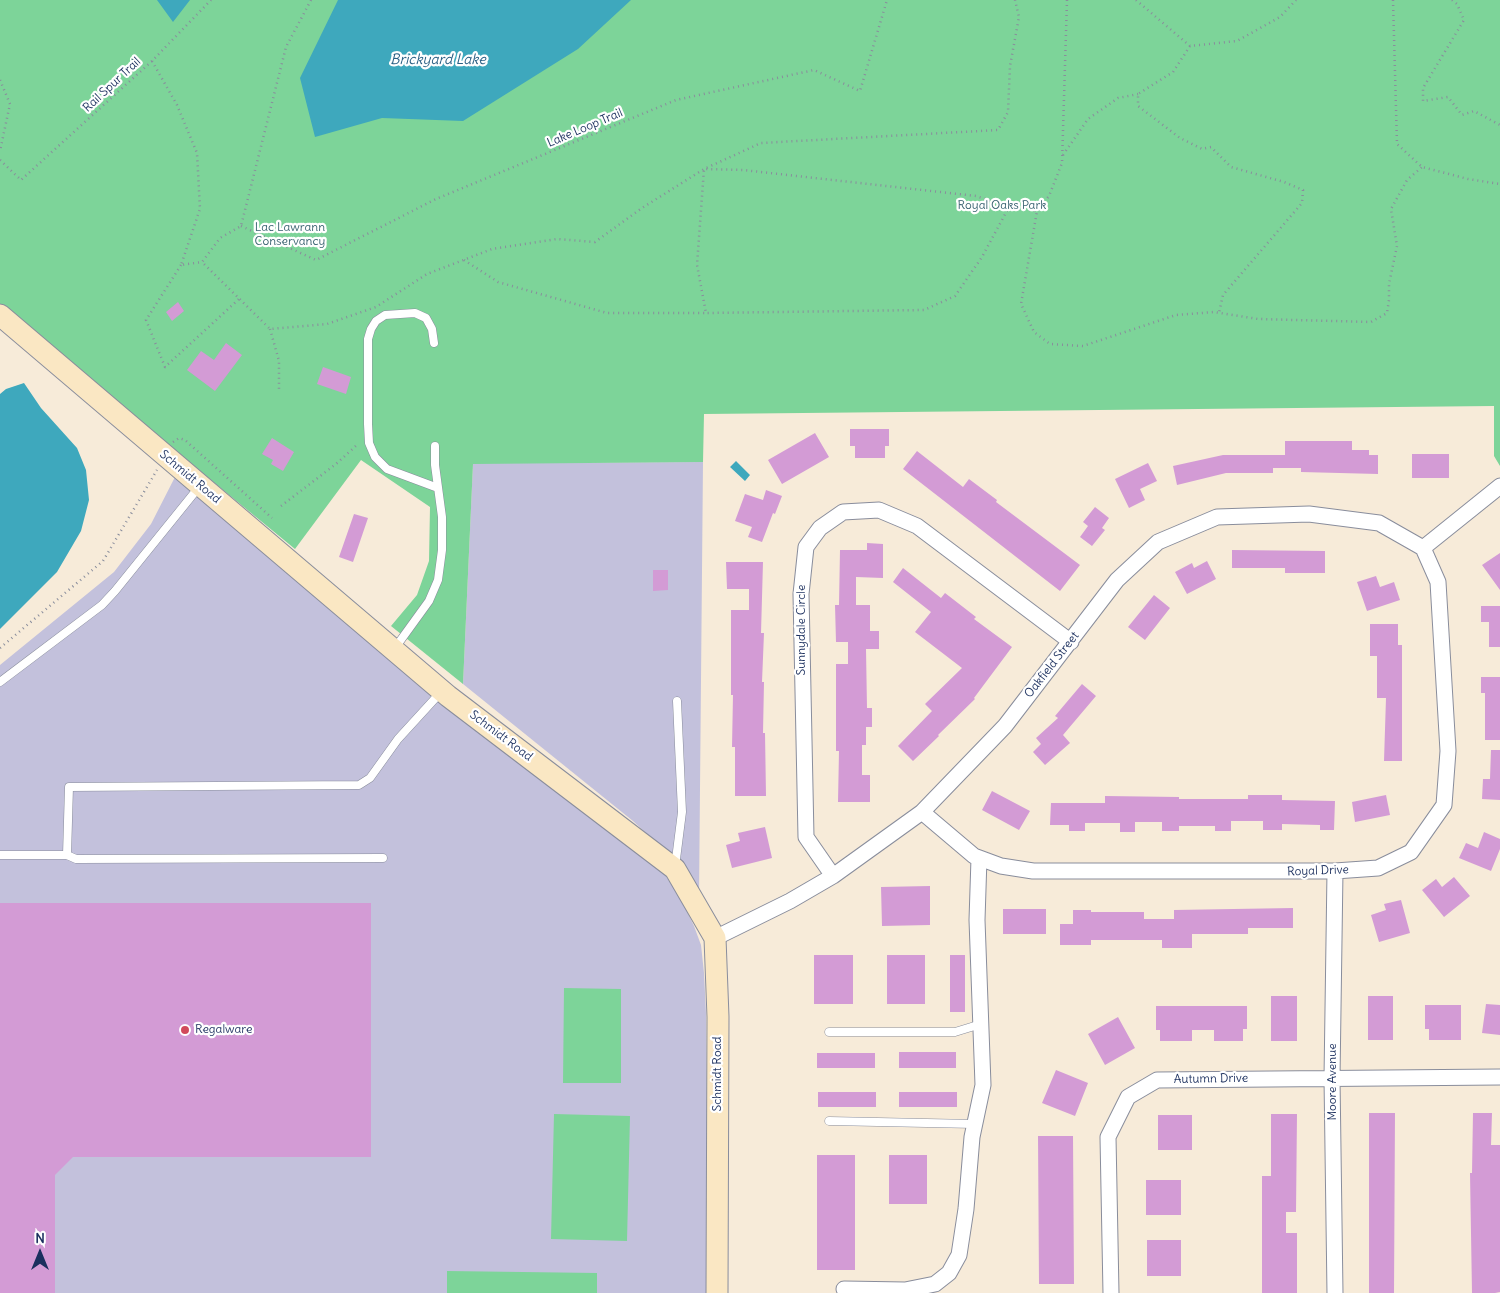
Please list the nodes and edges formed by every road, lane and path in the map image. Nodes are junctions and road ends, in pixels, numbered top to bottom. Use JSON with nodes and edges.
{"nodes":[{"id":1,"x":211,"y":0,"type":"edge"},
{"id":2,"x":311,"y":0,"type":"edge"},
{"id":3,"x":887,"y":0,"type":"edge"},
{"id":4,"x":1015,"y":0,"type":"edge"},
{"id":5,"x":1067,"y":0,"type":"edge"},
{"id":6,"x":1136,"y":0,"type":"edge"},
{"id":7,"x":1296,"y":0,"type":"edge"},
{"id":8,"x":1392,"y":0,"type":"edge"},
{"id":9,"x":1452,"y":0,"type":"edge"},
{"id":10,"x":1190,"y":46,"type":"junction"},
{"id":11,"x":152,"y":60,"type":"junction"},
{"id":12,"x":0,"y":80,"type":"edge"},
{"id":13,"x":1138,"y":94,"type":"junction"},
{"id":14,"x":1500,"y":125,"type":"edge"},
{"id":15,"x":0,"y":151,"type":"edge"},
{"id":16,"x":1062,"y":155,"type":"junction"},
{"id":17,"x":0,"y":160,"type":"edge"},
{"id":18,"x":1422,"y":167,"type":"junction"},
{"id":19,"x":704,"y":169,"type":"junction"},
{"id":20,"x":1500,"y":184,"type":"edge"},
{"id":21,"x":1009,"y":207,"type":"junction"},
{"id":22,"x":1037,"y":211,"type":"junction"},
{"id":23,"x":242,"y":226,"type":"junction"},
{"id":24,"x":464,"y":260,"type":"junction"},
{"id":25,"x":202,"y":262,"type":"junction"},
{"id":26,"x":181,"y":265,"type":"junction"},
{"id":27,"x":239,"y":299,"type":"junction"},
{"id":28,"x":378,"y":306,"type":"junction"},
{"id":29,"x":1219,"y":312,"type":"junction"},
{"id":30,"x":706,"y":314,"type":"junction"},
{"id":31,"x":0,"y":315,"type":"edge"},
{"id":32,"x":380,"y":318,"type":"junction"},
{"id":33,"x":270,"y":330,"type":"junction"},
{"id":34,"x":434,"y":343,"type":"dead end"},
{"id":35,"x":279,"y":391,"type":"dead end"},
{"id":36,"x":369,"y":433,"type":"junction"},
{"id":37,"x":435,"y":446,"type":"dead end"},
{"id":38,"x":165,"y":456,"type":"junction"},
{"id":39,"x":200,"y":485,"type":"junction"},
{"id":40,"x":1500,"y":486,"type":"edge"},
{"id":41,"x":148,"y":487,"type":"dead end"},
{"id":42,"x":438,"y":488,"type":"junction"},
{"id":43,"x":281,"y":506,"type":"dead end"},
{"id":44,"x":272,"y":518,"type":"dead end"},
{"id":45,"x":1423,"y":548,"type":"junction"},
{"id":46,"x":1071,"y":642,"type":"junction"},
{"id":47,"x":0,"y":648,"type":"edge"},
{"id":48,"x":394,"y":649,"type":"junction"},
{"id":49,"x":0,"y":682,"type":"edge"},
{"id":50,"x":442,"y":691,"type":"junction"},
{"id":51,"x":677,"y":701,"type":"dead end"},
{"id":52,"x":922,"y":812,"type":"junction"},
{"id":53,"x":0,"y":855,"type":"edge"},
{"id":54,"x":67,"y":855,"type":"junction"},
{"id":55,"x":383,"y":858,"type":"dead end"},
{"id":56,"x":979,"y":858,"type":"junction"},
{"id":57,"x":675,"y":869,"type":"junction"},
{"id":58,"x":1335,"y":871,"type":"junction"},
{"id":59,"x":833,"y":876,"type":"junction"},
{"id":60,"x":715,"y":938,"type":"junction"},
{"id":61,"x":981,"y":1024,"type":"junction"},
{"id":62,"x":829,"y":1032,"type":"dead end"},
{"id":63,"x":1500,"y":1077,"type":"edge"},
{"id":64,"x":1332,"y":1078,"type":"junction"},
{"id":65,"x":829,"y":1121,"type":"dead end"},
{"id":66,"x":975,"y":1124,"type":"junction"},
{"id":67,"x":844,"y":1289,"type":"dead end"},
{"id":68,"x":717,"y":1293,"type":"edge"},
{"id":69,"x":1111,"y":1293,"type":"edge"},
{"id":70,"x":1334,"y":1293,"type":"edge"}],
"edges":[{"from":1,"to":11,"type":"path","name":"Rail Spur Trail"},
{"from":2,"to":23,"type":"path"},
{"from":3,"to":23,"type":"path","name":"Lake Loop Trail"},
{"from":4,"to":19,"type":"path"},
{"from":5,"to":16,"type":"path"},
{"from":6,"to":10,"type":"path"},
{"from":7,"to":10,"type":"path"},
{"from":8,"to":18,"type":"path"},
{"from":9,"to":14,"type":"path"},
{"from":10,"to":13,"type":"path"},
{"from":11,"to":17,"type":"path","name":"Rail Spur Trail"},
{"from":11,"to":26,"type":"path"},
{"from":12,"to":15,"type":"path"},
{"from":13,"to":16,"type":"path"},
{"from":13,"to":29,"type":"path"},
{"from":16,"to":22,"type":"path"},
{"from":18,"to":20,"type":"path"},
{"from":18,"to":29,"type":"path"},
{"from":19,"to":21,"type":"path"},
{"from":19,"to":24,"type":"path"},
{"from":19,"to":30,"type":"path"},
{"from":21,"to":22,"type":"path"},
{"from":21,"to":30,"type":"path"},
{"from":22,"to":29,"type":"path"},
{"from":23,"to":25,"type":"path"},
{"from":24,"to":28,"type":"path"},
{"from":24,"to":30,"type":"path"},
{"from":25,"to":26,"type":"path"},
{"from":25,"to":27,"type":"path"},
{"from":26,"to":27,"type":"path"},
{"from":27,"to":33,"type":"path"},
{"from":28,"to":32,"type":"path"},
{"from":28,"to":33,"type":"path"},
{"from":31,"to":38,"type":"street","name":"Schmidt Road"},
{"from":32,"to":34,"type":"lane"},
{"from":32,"to":36,"type":"lane"},
{"from":33,"to":35,"type":"path"},
{"from":36,"to":42,"type":"lane"},
{"from":36,"to":43,"type":"path"},
{"from":37,"to":42,"type":"lane"},
{"from":38,"to":39,"type":"street","name":"Schmidt Road"},
{"from":38,"to":44,"type":"path"},
{"from":39,"to":48,"type":"street","name":"Schmidt Road"},
{"from":39,"to":49,"type":"lane"},
{"from":40,"to":45,"type":"street"},
{"from":41,"to":47,"type":"path"},
{"from":42,"to":48,"type":"lane"},
{"from":45,"to":46,"type":"street","name":"Oakfield Street"},
{"from":45,"to":58,"type":"street","name":"Royal Drive"},
{"from":46,"to":52,"type":"street","name":"Oakfield Street"},
{"from":46,"to":59,"type":"street","name":"Sunnydale Circle"},
{"from":48,"to":50,"type":"street","name":"Schmidt Road"},
{"from":50,"to":54,"type":"lane"},
{"from":50,"to":57,"type":"street","name":"Schmidt Road"},
{"from":51,"to":57,"type":"lane"},
{"from":52,"to":56,"type":"street","name":"Royal Drive"},
{"from":52,"to":59,"type":"street","name":"Oakfield Street"},
{"from":53,"to":54,"type":"lane"},
{"from":54,"to":55,"type":"lane"},
{"from":56,"to":58,"type":"street","name":"Royal Drive"},
{"from":56,"to":61,"type":"street"},
{"from":57,"to":60,"type":"street","name":"Schmidt Road"},
{"from":58,"to":64,"type":"street","name":"Moore Avenue"},
{"from":59,"to":60,"type":"street","name":"Oakfield Street"},
{"from":60,"to":68,"type":"street","name":"Schmidt Road"},
{"from":61,"to":62,"type":"lane"},
{"from":61,"to":66,"type":"street"},
{"from":63,"to":64,"type":"street","name":"Autumn Drive"},
{"from":64,"to":69,"type":"street","name":"Autumn Drive"},
{"from":64,"to":70,"type":"street","name":"Moore Avenue"},
{"from":65,"to":66,"type":"lane"},
{"from":66,"to":67,"type":"street"}]}
